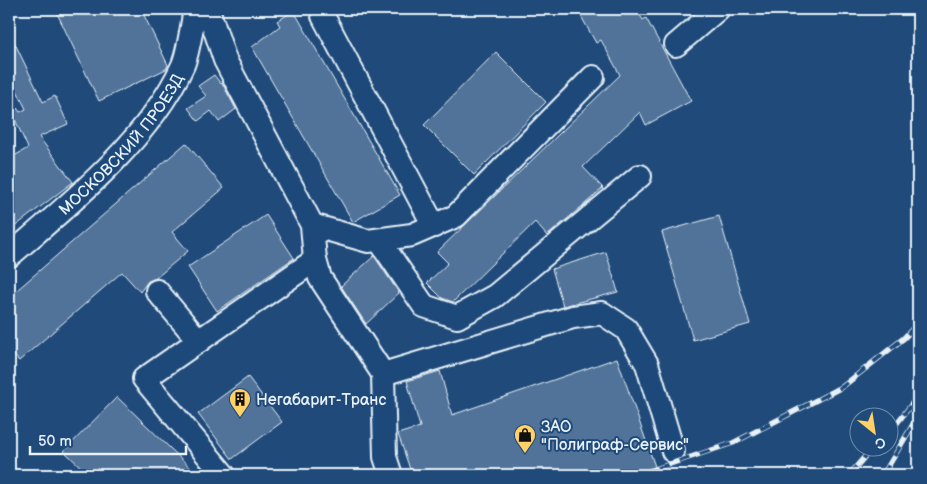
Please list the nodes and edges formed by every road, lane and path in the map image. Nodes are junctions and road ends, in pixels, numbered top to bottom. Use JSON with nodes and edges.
{"nodes":[{"id":1,"x":196,"y":9,"type":"edge"},
{"id":2,"x":208,"y":9,"type":"edge"},
{"id":3,"x":718,"y":9,"type":"edge"},
{"id":4,"x":323,"y":16,"type":"dead end"},
{"id":5,"x":676,"y":45,"type":"dead end"},
{"id":6,"x":594,"y":77,"type":"dead end"},
{"id":7,"x":640,"y":176,"type":"dead end"},
{"id":8,"x":312,"y":225,"type":"junction"},
{"id":9,"x":434,"y":226,"type":"junction"},
{"id":10,"x":379,"y":240,"type":"junction"},
{"id":11,"x":9,"y":256,"type":"edge"},
{"id":12,"x":315,"y":260,"type":"junction"},
{"id":13,"x":157,"y":291,"type":"dead end"},
{"id":14,"x":199,"y":341,"type":"junction"},
{"id":15,"x":383,"y":374,"type":"junction"},
{"id":16,"x":673,"y":451,"type":"dead end"},
{"id":17,"x":224,"y":475,"type":"edge"},
{"id":18,"x":391,"y":475,"type":"edge"}],
"edges":[{"from":1,"to":11,"type":"street","name":"МОСКОВСКИЙ ПРОЕЗД"},
{"from":2,"to":8,"type":"street"},
{"from":3,"to":5,"type":"street"},
{"from":4,"to":9,"type":"street"},
{"from":6,"to":9,"type":"street"},
{"from":7,"to":10,"type":"street"},
{"from":8,"to":10,"type":"street"},
{"from":8,"to":12,"type":"street"},
{"from":9,"to":10,"type":"street"},
{"from":12,"to":14,"type":"street"},
{"from":12,"to":15,"type":"street"},
{"from":13,"to":14,"type":"street"},
{"from":14,"to":17,"type":"street"},
{"from":15,"to":16,"type":"street"},
{"from":15,"to":18,"type":"street"}]}
